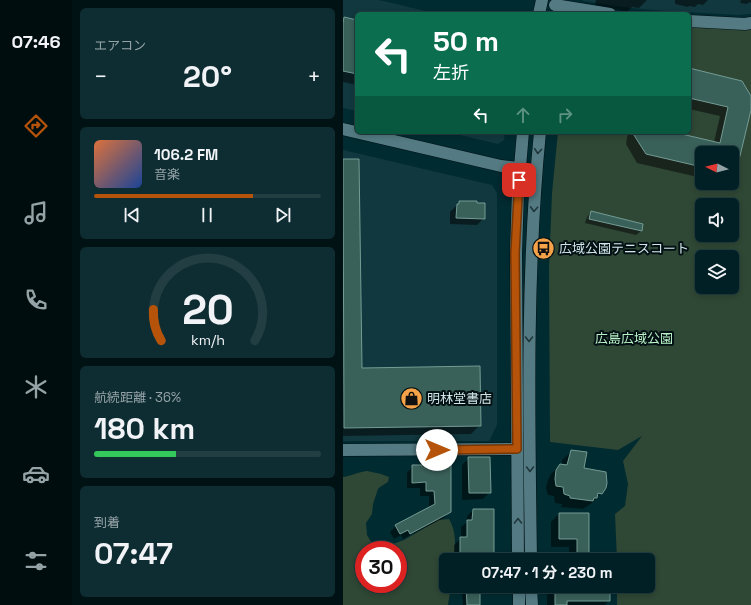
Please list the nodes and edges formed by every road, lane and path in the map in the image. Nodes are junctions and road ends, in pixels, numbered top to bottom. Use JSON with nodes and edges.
{"nodes":[{"id":1,"x":542,"y":0,"type":"edge"},
{"id":2,"x":555,"y":6,"type":"edge"},
{"id":3,"x":539,"y":12,"type":"edge"},
{"id":4,"x":596,"y":12,"type":"edge"},
{"id":5,"x":691,"y":21,"type":"edge"},
{"id":6,"x":751,"y":23,"type":"edge"},
{"id":7,"x":343,"y":129,"type":"edge"},
{"id":8,"x":355,"y":132,"type":"edge"},
{"id":9,"x":364,"y":134,"type":"edge"},
{"id":10,"x":523,"y":134,"type":"edge"},
{"id":11,"x":540,"y":134,"type":"edge"},
{"id":12,"x":520,"y":168,"type":"junction"},
{"id":13,"x":537,"y":170,"type":"junction"},
{"id":14,"x":517,"y":449,"type":"junction"},
{"id":15,"x":343,"y":450,"type":"edge"},
{"id":16,"x":518,"y":553,"type":"edge"},
{"id":17,"x":531,"y":553,"type":"edge"},
{"id":18,"x":519,"y":593,"type":"edge"},
{"id":19,"x":531,"y":593,"type":"edge"},
{"id":20,"x":519,"y":605,"type":"edge"},
{"id":21,"x":532,"y":605,"type":"edge"}],
"edges":[{"from":1,"to":3,"type":"street"},
{"from":2,"to":4,"type":"street"},
{"from":5,"to":6,"type":"street"},
{"from":7,"to":8,"type":"street"},
{"from":9,"to":12,"type":"street"},
{"from":10,"to":12,"type":"street"},
{"from":11,"to":13,"type":"street","one_way":true},
{"from":12,"to":13,"type":"street"},
{"from":12,"to":14,"type":"street"},
{"from":13,"to":17,"type":"street","one_way":true},
{"from":14,"to":15,"type":"street"},
{"from":16,"to":14,"type":"street","one_way":true},
{"from":18,"to":20,"type":"street"},
{"from":19,"to":21,"type":"street"}]}
